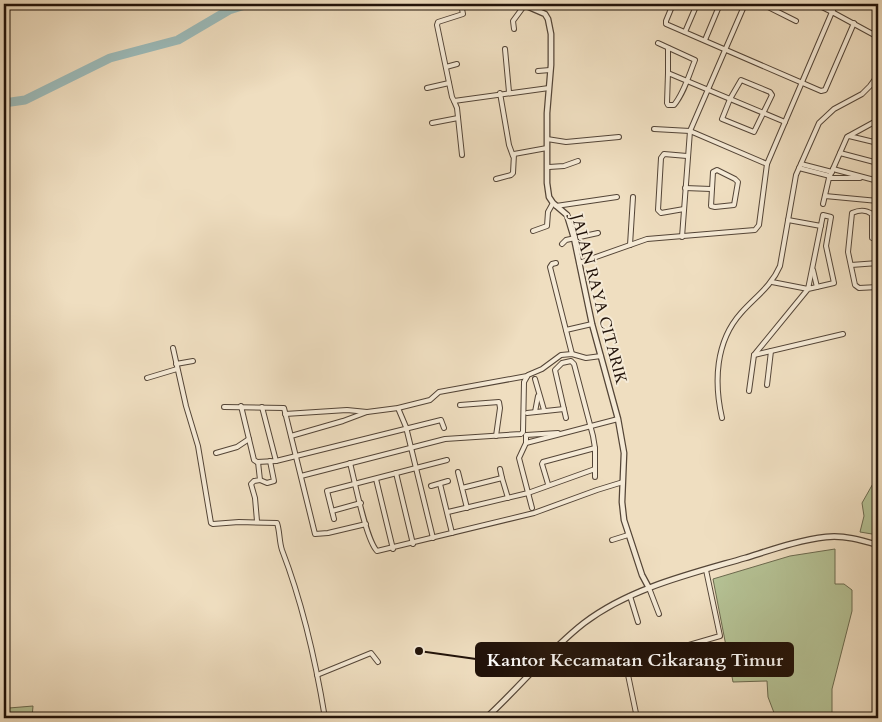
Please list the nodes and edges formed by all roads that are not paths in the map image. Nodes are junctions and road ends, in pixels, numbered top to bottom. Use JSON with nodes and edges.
{"nodes":[{"id":1,"x":460,"y":4,"type":"edge"},
{"id":2,"x":673,"y":4,"type":"edge"},
{"id":3,"x":697,"y":4,"type":"edge"},
{"id":4,"x":720,"y":4,"type":"edge"},
{"id":5,"x":745,"y":4,"type":"edge"},
{"id":6,"x":762,"y":4,"type":"edge"},
{"id":7,"x":816,"y":4,"type":"edge"},
{"id":8,"x":836,"y":4,"type":"edge"},
{"id":9,"x":523,"y":5,"type":"edge"},
{"id":10,"x":832,"y":12,"type":"junction"},
{"id":11,"x":796,"y":21,"type":"dead end"},
{"id":12,"x":854,"y":23,"type":"junction"},
{"id":13,"x":514,"y":29,"type":"dead end"},
{"id":14,"x":685,"y":32,"type":"junction"},
{"id":15,"x":878,"y":37,"type":"edge"},
{"id":16,"x":705,"y":40,"type":"junction"},
{"id":17,"x":658,"y":44,"type":"dead end"},
{"id":18,"x":668,"y":48,"type":"junction"},
{"id":19,"x":505,"y":49,"type":"dead end"},
{"id":20,"x":726,"y":50,"type":"junction"},
{"id":21,"x":457,"y":64,"type":"dead end"},
{"id":22,"x":446,"y":67,"type":"junction"},
{"id":23,"x":550,"y":70,"type":"junction"},
{"id":24,"x":538,"y":71,"type":"dead end"},
{"id":25,"x":668,"y":73,"type":"junction"},
{"id":26,"x":878,"y":75,"type":"edge"},
{"id":27,"x":687,"y":80,"type":"junction"},
{"id":28,"x":449,"y":83,"type":"junction"},
{"id":29,"x":802,"y":83,"type":"junction"},
{"id":30,"x":427,"y":88,"type":"dead end"},
{"id":31,"x":549,"y":88,"type":"junction"},
{"id":32,"x":709,"y":90,"type":"junction"},
{"id":33,"x":509,"y":92,"type":"junction"},
{"id":34,"x":500,"y":93,"type":"junction"},
{"id":35,"x":730,"y":98,"type":"junction"},
{"id":36,"x":454,"y":101,"type":"junction"},
{"id":37,"x":764,"y":113,"type":"junction"},
{"id":38,"x":458,"y":118,"type":"junction"},
{"id":39,"x":432,"y":122,"type":"dead end"},
{"id":40,"x":785,"y":122,"type":"junction"},
{"id":41,"x":877,"y":122,"type":"edge"},
{"id":42,"x":654,"y":129,"type":"dead end"},
{"id":43,"x":690,"y":131,"type":"junction"},
{"id":44,"x":849,"y":136,"type":"junction"},
{"id":45,"x":619,"y":137,"type":"dead end"},
{"id":46,"x":547,"y":139,"type":"junction"},
{"id":47,"x":878,"y":143,"type":"edge"},
{"id":48,"x":547,"y":148,"type":"junction"},
{"id":49,"x":840,"y":153,"type":"junction"},
{"id":50,"x":462,"y":155,"type":"dead end"},
{"id":51,"x":513,"y":156,"type":"junction"},
{"id":52,"x":687,"y":156,"type":"junction"},
{"id":53,"x":578,"y":162,"type":"dead end"},
{"id":54,"x":878,"y":163,"type":"edge"},
{"id":55,"x":767,"y":164,"type":"junction"},
{"id":56,"x":800,"y":166,"type":"junction"},
{"id":57,"x":548,"y":167,"type":"junction"},
{"id":58,"x":831,"y":174,"type":"junction"},
{"id":59,"x":496,"y":179,"type":"dead end"},
{"id":60,"x":868,"y":179,"type":"junction"},
{"id":61,"x":878,"y":181,"type":"edge"},
{"id":62,"x":685,"y":188,"type":"junction"},
{"id":63,"x":711,"y":189,"type":"junction"},
{"id":64,"x":617,"y":196,"type":"dead end"},
{"id":65,"x":825,"y":196,"type":"junction"},
{"id":66,"x":633,"y":197,"type":"dead end"},
{"id":67,"x":878,"y":201,"type":"edge"},
{"id":68,"x":823,"y":204,"type":"dead end"},
{"id":69,"x":554,"y":205,"type":"junction"},
{"id":70,"x":684,"y":210,"type":"junction"},
{"id":71,"x":788,"y":220,"type":"junction"},
{"id":72,"x":821,"y":226,"type":"junction"},
{"id":73,"x":534,"y":231,"type":"dead end"},
{"id":74,"x":598,"y":233,"type":"dead end"},
{"id":75,"x":682,"y":236,"type":"junction"},
{"id":76,"x":574,"y":238,"type":"junction"},
{"id":77,"x":878,"y":240,"type":"edge"},
{"id":78,"x":562,"y":244,"type":"dead end"},
{"id":79,"x":630,"y":245,"type":"junction"},
{"id":80,"x":556,"y":263,"type":"dead end"},
{"id":81,"x":579,"y":263,"type":"junction"},
{"id":82,"x":878,"y":264,"type":"edge"},
{"id":83,"x":851,"y":265,"type":"junction"},
{"id":84,"x":813,"y":267,"type":"junction"},
{"id":85,"x":772,"y":282,"type":"junction"},
{"id":86,"x":817,"y":287,"type":"junction"},
{"id":87,"x":878,"y":287,"type":"edge"},
{"id":88,"x":808,"y":289,"type":"junction"},
{"id":89,"x":592,"y":324,"type":"junction"},
{"id":90,"x":566,"y":330,"type":"junction"},
{"id":91,"x":843,"y":334,"type":"dead end"},
{"id":92,"x":173,"y":348,"type":"dead end"},
{"id":93,"x":771,"y":351,"type":"junction"},
{"id":94,"x":572,"y":354,"type":"junction"},
{"id":95,"x":754,"y":355,"type":"junction"},
{"id":96,"x":601,"y":356,"type":"junction"},
{"id":97,"x":193,"y":361,"type":"dead end"},
{"id":98,"x":177,"y":366,"type":"junction"},
{"id":99,"x":528,"y":375,"type":"junction"},
{"id":100,"x":147,"y":378,"type":"dead end"},
{"id":101,"x":535,"y":379,"type":"dead end"},
{"id":102,"x":767,"y":385,"type":"dead end"},
{"id":103,"x":749,"y":391,"type":"dead end"},
{"id":104,"x":539,"y":394,"type":"junction"},
{"id":105,"x":460,"y":405,"type":"dead end"},
{"id":106,"x":241,"y":406,"type":"junction"},
{"id":107,"x":224,"y":407,"type":"dead end"},
{"id":108,"x":262,"y":407,"type":"junction"},
{"id":109,"x":398,"y":408,"type":"junction"},
{"id":110,"x":564,"y":409,"type":"junction"},
{"id":111,"x":544,"y":410,"type":"junction"},
{"id":112,"x":366,"y":412,"type":"junction"},
{"id":113,"x":535,"y":412,"type":"junction"},
{"id":114,"x":527,"y":413,"type":"dead end"},
{"id":115,"x":285,"y":414,"type":"junction"},
{"id":116,"x":566,"y":418,"type":"dead end"},
{"id":117,"x":722,"y":418,"type":"dead end"},
{"id":118,"x":618,"y":419,"type":"junction"},
{"id":119,"x":590,"y":426,"type":"junction"},
{"id":120,"x":406,"y":427,"type":"junction"},
{"id":121,"x":444,"y":428,"type":"dead end"},
{"id":122,"x":570,"y":432,"type":"junction"},
{"id":123,"x":291,"y":436,"type":"junction"},
{"id":124,"x":496,"y":436,"type":"junction"},
{"id":125,"x":249,"y":440,"type":"junction"},
{"id":126,"x":526,"y":442,"type":"junction"},
{"id":127,"x":411,"y":448,"type":"junction"},
{"id":128,"x":595,"y":448,"type":"junction"},
{"id":129,"x":216,"y":453,"type":"dead end"},
{"id":130,"x":296,"y":456,"type":"junction"},
{"id":131,"x":446,"y":460,"type":"dead end"},
{"id":132,"x":270,"y":461,"type":"junction"},
{"id":133,"x":276,"y":461,"type":"junction"},
{"id":134,"x":258,"y":462,"type":"junction"},
{"id":135,"x":350,"y":463,"type":"junction"},
{"id":136,"x":416,"y":469,"type":"junction"},
{"id":137,"x":500,"y":469,"type":"dead end"},
{"id":138,"x":595,"y":469,"type":"junction"},
{"id":139,"x":458,"y":472,"type":"dead end"},
{"id":140,"x":396,"y":473,"type":"junction"},
{"id":141,"x":301,"y":476,"type":"junction"},
{"id":142,"x":595,"y":477,"type":"dead end"},
{"id":143,"x":502,"y":478,"type":"junction"},
{"id":144,"x":376,"y":479,"type":"junction"},
{"id":145,"x":260,"y":480,"type":"junction"},
{"id":146,"x":448,"y":481,"type":"dead end"},
{"id":147,"x":622,"y":482,"type":"junction"},
{"id":148,"x":355,"y":484,"type":"junction"},
{"id":149,"x":440,"y":484,"type":"junction"},
{"id":150,"x":548,"y":484,"type":"junction"},
{"id":151,"x":431,"y":486,"type":"dead end"},
{"id":152,"x":462,"y":488,"type":"junction"},
{"id":153,"x":528,"y":493,"type":"junction"},
{"id":154,"x":508,"y":498,"type":"junction"},
{"id":155,"x":361,"y":503,"type":"junction"},
{"id":156,"x":467,"y":508,"type":"junction"},
{"id":157,"x":532,"y":508,"type":"dead end"},
{"id":158,"x":332,"y":511,"type":"junction"},
{"id":159,"x":448,"y":512,"type":"junction"},
{"id":160,"x":334,"y":519,"type":"dead end"},
{"id":161,"x":257,"y":521,"type":"junction"},
{"id":162,"x":366,"y":524,"type":"junction"},
{"id":163,"x":452,"y":533,"type":"junction"},
{"id":164,"x":628,"y":534,"type":"junction"},
{"id":165,"x":433,"y":538,"type":"junction"},
{"id":166,"x":612,"y":540,"type":"dead end"},
{"id":167,"x":413,"y":544,"type":"junction"},
{"id":168,"x":878,"y":545,"type":"edge"},
{"id":169,"x":393,"y":549,"type":"junction"},
{"id":170,"x":878,"y":563,"type":"edge"},
{"id":171,"x":706,"y":570,"type":"junction"},
{"id":172,"x":876,"y":571,"type":"dead end"},
{"id":173,"x":649,"y":588,"type":"junction"},
{"id":174,"x":630,"y":596,"type":"junction"},
{"id":175,"x":660,"y":614,"type":"dead end"},
{"id":176,"x":638,"y":622,"type":"dead end"},
{"id":177,"x":378,"y":662,"type":"dead end"},
{"id":178,"x":317,"y":675,"type":"junction"},
{"id":179,"x":325,"y":718,"type":"edge"},
{"id":180,"x":486,"y":718,"type":"edge"},
{"id":181,"x":637,"y":718,"type":"edge"}],
"edges":[{"from":1,"to":22,"type":"street"},
{"from":2,"to":14,"type":"street"},
{"from":3,"to":14,"type":"street"},
{"from":4,"to":16,"type":"street"},
{"from":5,"to":20,"type":"street"},
{"from":6,"to":11,"type":"street"},
{"from":7,"to":10,"type":"street"},
{"from":8,"to":10,"type":"street"},
{"from":9,"to":13,"type":"street"},
{"from":9,"to":23,"type":"street","name":"JALAN RAYA CITARIK"},
{"from":10,"to":12,"type":"street"},
{"from":10,"to":29,"type":"street"},
{"from":12,"to":15,"type":"street"},
{"from":12,"to":29,"type":"street"},
{"from":14,"to":16,"type":"street"},
{"from":16,"to":20,"type":"street"},
{"from":17,"to":18,"type":"street"},
{"from":18,"to":25,"type":"street"},
{"from":18,"to":27,"type":"street"},
{"from":19,"to":33,"type":"street"},
{"from":20,"to":29,"type":"street"},
{"from":20,"to":32,"type":"street"},
{"from":21,"to":22,"type":"street"},
{"from":22,"to":28,"type":"street"},
{"from":23,"to":24,"type":"street"},
{"from":23,"to":31,"type":"street","name":"JALAN RAYA CITARIK"},
{"from":25,"to":27,"type":"street"},
{"from":25,"to":27,"type":"street"},
{"from":26,"to":56,"type":"street"},
{"from":27,"to":32,"type":"street"},
{"from":28,"to":30,"type":"street"},
{"from":28,"to":36,"type":"street"},
{"from":29,"to":40,"type":"street"},
{"from":31,"to":33,"type":"street"},
{"from":31,"to":46,"type":"street","name":"JALAN RAYA CITARIK"},
{"from":32,"to":35,"type":"street"},
{"from":32,"to":43,"type":"street"},
{"from":33,"to":34,"type":"street"},
{"from":34,"to":36,"type":"street"},
{"from":34,"to":51,"type":"street"},
{"from":35,"to":37,"type":"street"},
{"from":35,"to":37,"type":"street"},
{"from":35,"to":37,"type":"street"},
{"from":36,"to":38,"type":"street"},
{"from":37,"to":40,"type":"street"},
{"from":38,"to":39,"type":"street"},
{"from":38,"to":50,"type":"street"},
{"from":40,"to":55,"type":"street"},
{"from":41,"to":44,"type":"street"},
{"from":42,"to":43,"type":"street"},
{"from":43,"to":52,"type":"street"},
{"from":43,"to":55,"type":"street"},
{"from":44,"to":47,"type":"street"},
{"from":44,"to":49,"type":"street"},
{"from":45,"to":46,"type":"street"},
{"from":46,"to":48,"type":"street","name":"JALAN RAYA CITARIK"},
{"from":48,"to":51,"type":"street"},
{"from":48,"to":57,"type":"street","name":"JALAN RAYA CITARIK"},
{"from":49,"to":54,"type":"street"},
{"from":49,"to":58,"type":"street"},
{"from":51,"to":59,"type":"street"},
{"from":52,"to":62,"type":"street"},
{"from":52,"to":70,"type":"street"},
{"from":53,"to":57,"type":"street"},
{"from":55,"to":75,"type":"street"},
{"from":56,"to":58,"type":"street"},
{"from":56,"to":71,"type":"street"},
{"from":57,"to":69,"type":"street","name":"JALAN RAYA CITARIK"},
{"from":58,"to":60,"type":"street"},
{"from":58,"to":60,"type":"street"},
{"from":58,"to":65,"type":"street"},
{"from":60,"to":61,"type":"street"},
{"from":62,"to":63,"type":"street"},
{"from":62,"to":70,"type":"street"},
{"from":63,"to":63,"type":"street"},
{"from":64,"to":69,"type":"street"},
{"from":65,"to":67,"type":"street"},
{"from":65,"to":68,"type":"street"},
{"from":66,"to":79,"type":"street"},
{"from":69,"to":73,"type":"street"},
{"from":69,"to":76,"type":"street","name":"JALAN RAYA CITARIK"},
{"from":70,"to":75,"type":"street"},
{"from":71,"to":72,"type":"street"},
{"from":71,"to":85,"type":"street"},
{"from":72,"to":84,"type":"street"},
{"from":72,"to":86,"type":"street"},
{"from":74,"to":76,"type":"street"},
{"from":75,"to":79,"type":"street"},
{"from":76,"to":78,"type":"street"},
{"from":76,"to":81,"type":"street","name":"JALAN RAYA CITARIK"},
{"from":77,"to":83,"type":"street"},
{"from":79,"to":81,"type":"street"},
{"from":80,"to":90,"type":"street"},
{"from":81,"to":89,"type":"street","name":"JALAN RAYA CITARIK"},
{"from":82,"to":83,"type":"street"},
{"from":83,"to":87,"type":"street"},
{"from":84,"to":86,"type":"street"},
{"from":84,"to":88,"type":"street"},
{"from":85,"to":88,"type":"street"},
{"from":85,"to":117,"type":"street"},
{"from":86,"to":88,"type":"street"},
{"from":88,"to":95,"type":"street"},
{"from":89,"to":90,"type":"street"},
{"from":89,"to":96,"type":"street","name":"JALAN RAYA CITARIK"},
{"from":90,"to":94,"type":"street"},
{"from":91,"to":93,"type":"street"},
{"from":92,"to":98,"type":"street"},
{"from":93,"to":95,"type":"street"},
{"from":93,"to":102,"type":"street"},
{"from":94,"to":96,"type":"street"},
{"from":94,"to":99,"type":"street"},
{"from":95,"to":103,"type":"street"},
{"from":96,"to":118,"type":"street","name":"JALAN RAYA CITARIK"},
{"from":97,"to":98,"type":"street"},
{"from":98,"to":100,"type":"street"},
{"from":98,"to":161,"type":"street"},
{"from":99,"to":109,"type":"street"},
{"from":99,"to":124,"type":"street"},
{"from":101,"to":104,"type":"street"},
{"from":104,"to":111,"type":"street"},
{"from":104,"to":113,"type":"street"},
{"from":105,"to":124,"type":"street"},
{"from":106,"to":107,"type":"street"},
{"from":106,"to":108,"type":"street"},
{"from":106,"to":125,"type":"street"},
{"from":108,"to":115,"type":"street"},
{"from":108,"to":133,"type":"street"},
{"from":109,"to":112,"type":"street"},
{"from":109,"to":120,"type":"street"},
{"from":110,"to":111,"type":"street"},
{"from":110,"to":116,"type":"street"},
{"from":110,"to":119,"type":"street"},
{"from":111,"to":113,"type":"street"},
{"from":112,"to":115,"type":"street"},
{"from":112,"to":123,"type":"street"},
{"from":113,"to":114,"type":"street"},
{"from":115,"to":123,"type":"street"},
{"from":118,"to":119,"type":"street"},
{"from":118,"to":147,"type":"street","name":"JALAN RAYA CITARIK"},
{"from":119,"to":122,"type":"street"},
{"from":119,"to":128,"type":"street"},
{"from":120,"to":121,"type":"street"},
{"from":120,"to":127,"type":"street"},
{"from":120,"to":130,"type":"street"},
{"from":122,"to":126,"type":"street"},
{"from":122,"to":126,"type":"street"},
{"from":123,"to":130,"type":"street"},
{"from":124,"to":127,"type":"street"},
{"from":125,"to":129,"type":"street"},
{"from":125,"to":134,"type":"street"},
{"from":126,"to":153,"type":"street"},
{"from":127,"to":135,"type":"street"},
{"from":127,"to":136,"type":"street"},
{"from":128,"to":138,"type":"street"},
{"from":128,"to":150,"type":"street"},
{"from":130,"to":133,"type":"street"},
{"from":130,"to":141,"type":"street"},
{"from":131,"to":136,"type":"street"},
{"from":132,"to":133,"type":"street"},
{"from":132,"to":134,"type":"street"},
{"from":132,"to":145,"type":"street"},
{"from":134,"to":145,"type":"street"},
{"from":135,"to":141,"type":"street"},
{"from":135,"to":148,"type":"street"},
{"from":136,"to":140,"type":"street"},
{"from":136,"to":165,"type":"street"},
{"from":137,"to":143,"type":"street"},
{"from":138,"to":142,"type":"street"},
{"from":138,"to":150,"type":"street"},
{"from":139,"to":152,"type":"street"},
{"from":140,"to":144,"type":"street"},
{"from":140,"to":167,"type":"street"},
{"from":141,"to":162,"type":"street"},
{"from":143,"to":152,"type":"street"},
{"from":143,"to":154,"type":"street"},
{"from":144,"to":148,"type":"street"},
{"from":144,"to":169,"type":"street"},
{"from":145,"to":161,"type":"street"},
{"from":146,"to":149,"type":"street"},
{"from":147,"to":163,"type":"street"},
{"from":147,"to":164,"type":"street","name":"JALAN RAYA CITARIK"},
{"from":148,"to":155,"type":"street"},
{"from":148,"to":158,"type":"street"},
{"from":149,"to":151,"type":"street"},
{"from":149,"to":159,"type":"street"},
{"from":150,"to":153,"type":"street"},
{"from":152,"to":156,"type":"street"},
{"from":153,"to":154,"type":"street"},
{"from":153,"to":157,"type":"street"},
{"from":154,"to":156,"type":"street"},
{"from":155,"to":158,"type":"street"},
{"from":155,"to":162,"type":"street"},
{"from":156,"to":159,"type":"street"},
{"from":158,"to":160,"type":"street"},
{"from":159,"to":163,"type":"street"},
{"from":161,"to":178,"type":"street"},
{"from":162,"to":169,"type":"street"},
{"from":163,"to":165,"type":"street"},
{"from":164,"to":166,"type":"street"},
{"from":164,"to":173,"type":"street","name":"JALAN RAYA CITARIK"},
{"from":165,"to":167,"type":"street"},
{"from":167,"to":169,"type":"street"},
{"from":168,"to":171,"type":"street"},
{"from":170,"to":172,"type":"street"},
{"from":171,"to":173,"type":"street"},
{"from":171,"to":181,"type":"street"},
{"from":173,"to":174,"type":"street"},
{"from":173,"to":175,"type":"street"},
{"from":174,"to":176,"type":"street"},
{"from":174,"to":180,"type":"street"},
{"from":177,"to":178,"type":"street"},
{"from":178,"to":179,"type":"street"}]}
